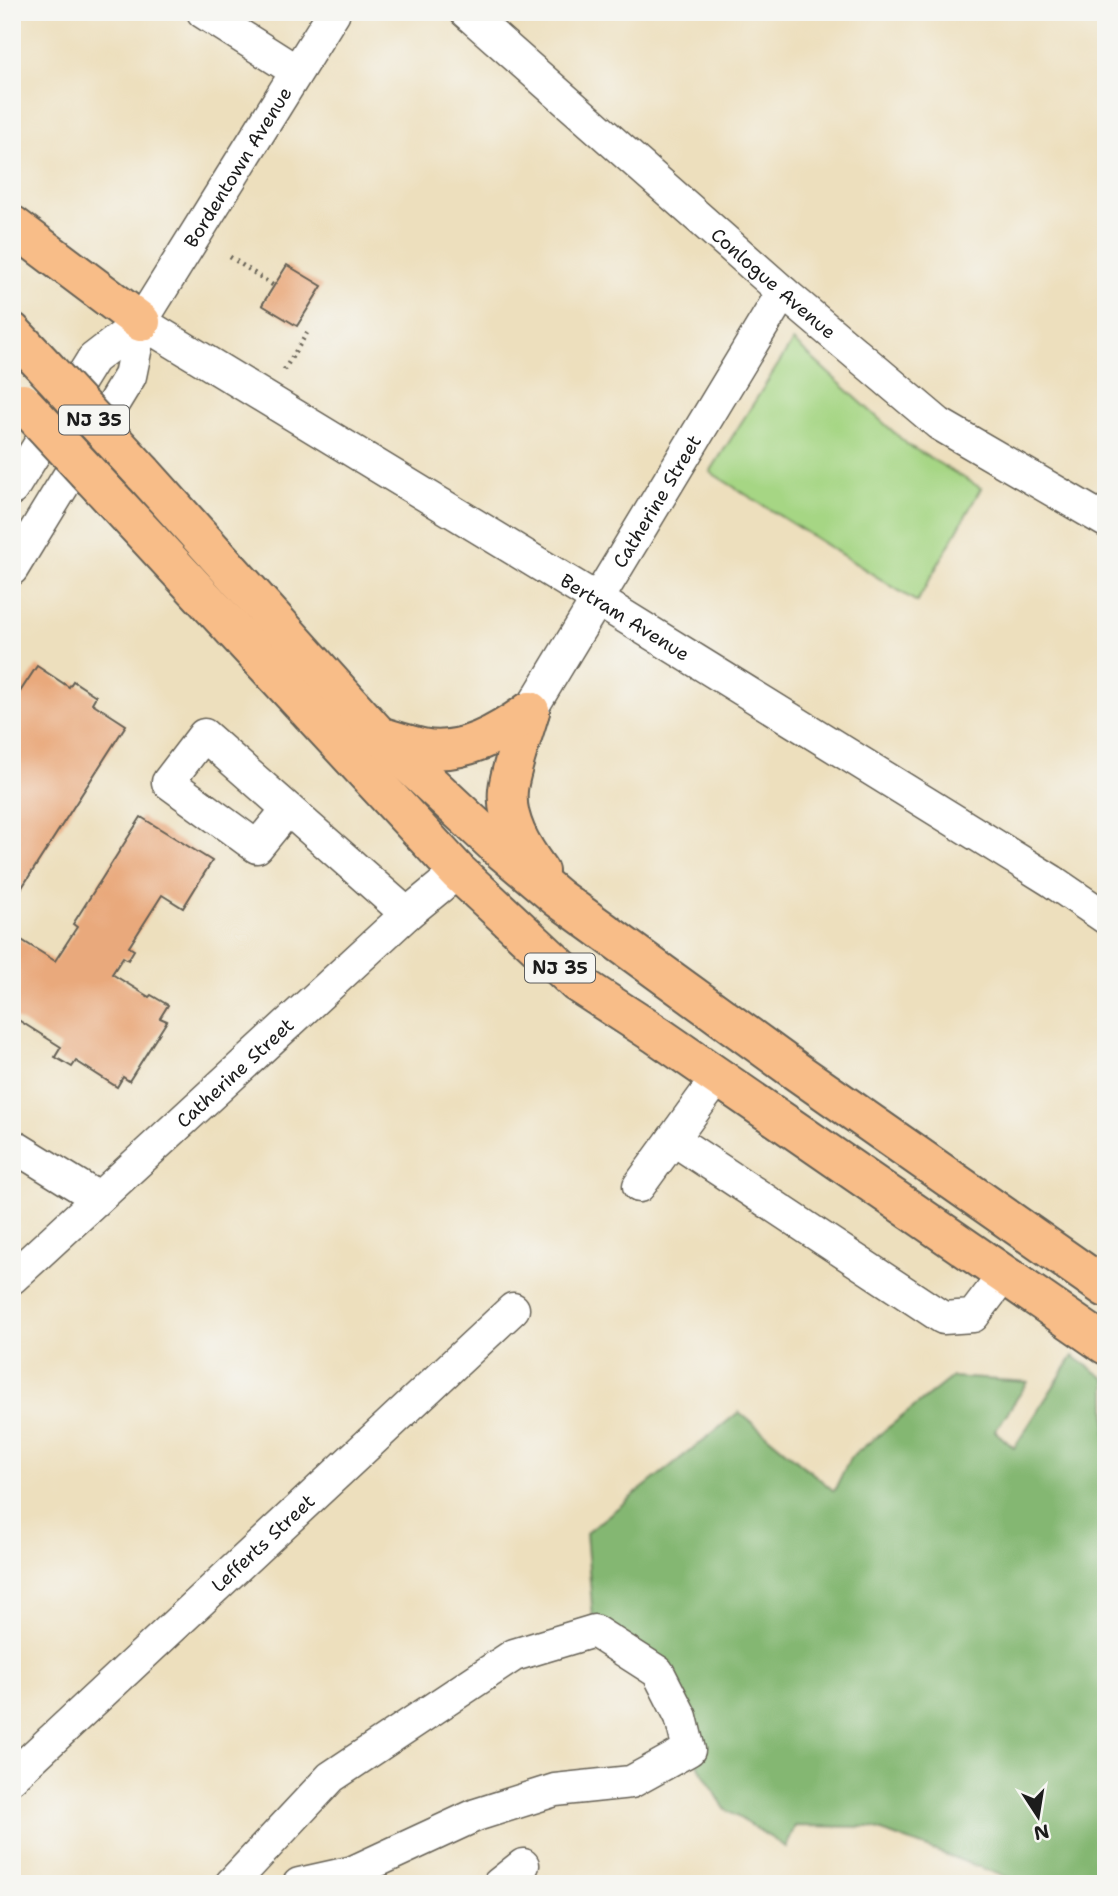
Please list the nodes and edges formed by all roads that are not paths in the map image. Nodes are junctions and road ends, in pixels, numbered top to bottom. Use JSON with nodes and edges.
{"nodes":[{"id":1,"x":202,"y":12,"type":"edge"},
{"id":2,"x":334,"y":12,"type":"edge"},
{"id":3,"x":466,"y":12,"type":"edge"},
{"id":4,"x":296,"y":71,"type":"junction"},
{"id":5,"x":12,"y":225,"type":"edge"},
{"id":6,"x":783,"y":292,"type":"junction"},
{"id":7,"x":141,"y":323,"type":"junction"},
{"id":8,"x":12,"y":332,"type":"edge"},
{"id":9,"x":18,"y":397,"type":"edge"},
{"id":10,"x":12,"y":489,"type":"edge"},
{"id":11,"x":1106,"y":521,"type":"edge"},
{"id":12,"x":12,"y":569,"type":"edge"},
{"id":13,"x":598,"y":600,"type":"junction"},
{"id":14,"x":530,"y":711,"type":"junction"},
{"id":15,"x":379,"y":736,"type":"junction"},
{"id":16,"x":288,"y":809,"type":"dead end"},
{"id":17,"x":458,"y":872,"type":"junction"},
{"id":18,"x":558,"y":898,"type":"junction"},
{"id":19,"x":407,"y":914,"type":"junction"},
{"id":20,"x":1106,"y":918,"type":"edge"},
{"id":21,"x":718,"y":1077,"type":"junction"},
{"id":22,"x":673,"y":1139,"type":"junction"},
{"id":23,"x":15,"y":1152,"type":"edge"},
{"id":24,"x":639,"y":1186,"type":"dead end"},
{"id":25,"x":98,"y":1199,"type":"junction"},
{"id":26,"x":1004,"y":1275,"type":"junction"},
{"id":27,"x":12,"y":1278,"type":"edge"},
{"id":28,"x":1106,"y":1288,"type":"edge"},
{"id":29,"x":513,"y":1309,"type":"dead end"},
{"id":30,"x":1106,"y":1345,"type":"edge"},
{"id":31,"x":12,"y":1777,"type":"edge"},
{"id":32,"x":231,"y":1884,"type":"edge"},
{"id":33,"x":299,"y":1884,"type":"edge"}],
"edges":[{"from":1,"to":4,"type":"street"},
{"from":2,"to":4,"type":"street","name":"Bordentown Avenue"},
{"from":3,"to":6,"type":"street","name":"Conlogue Avenue"},
{"from":4,"to":7,"type":"street","name":"Bordentown Avenue"},
{"from":5,"to":7,"type":"highway"},
{"from":6,"to":11,"type":"street","name":"Conlogue Avenue"},
{"from":6,"to":13,"type":"street","name":"Catherine Street"},
{"from":7,"to":10,"type":"street","name":"Bordentown Avenue"},
{"from":7,"to":12,"type":"street","name":"Bordentown Avenue"},
{"from":7,"to":13,"type":"street","name":"Bertram Avenue"},
{"from":8,"to":15,"type":"highway","number":"NJ 35","bridge":true},
{"from":9,"to":17,"type":"highway","number":"NJ 35","bridge":true},
{"from":13,"to":14,"type":"street","name":"Catherine Street"},
{"from":13,"to":20,"type":"street","name":"Bertram Avenue"},
{"from":14,"to":15,"type":"highway"},
{"from":14,"to":18,"type":"highway"},
{"from":15,"to":18,"type":"highway","number":"NJ 35"},
{"from":16,"to":19,"type":"street"},
{"from":17,"to":19,"type":"street","name":"Catherine Street"},
{"from":17,"to":21,"type":"highway","number":"NJ 35"},
{"from":18,"to":28,"type":"highway","number":"NJ 35"},
{"from":19,"to":25,"type":"street","name":"Catherine Street"},
{"from":21,"to":22,"type":"street"},
{"from":21,"to":26,"type":"highway","number":"NJ 35"},
{"from":22,"to":24,"type":"street"},
{"from":22,"to":26,"type":"street"},
{"from":23,"to":25,"type":"street"},
{"from":25,"to":27,"type":"street","name":"Catherine Street"},
{"from":26,"to":30,"type":"highway","number":"NJ 35"},
{"from":29,"to":31,"type":"street","name":"Lefferts Street"},
{"from":32,"to":33,"type":"street"}]}
